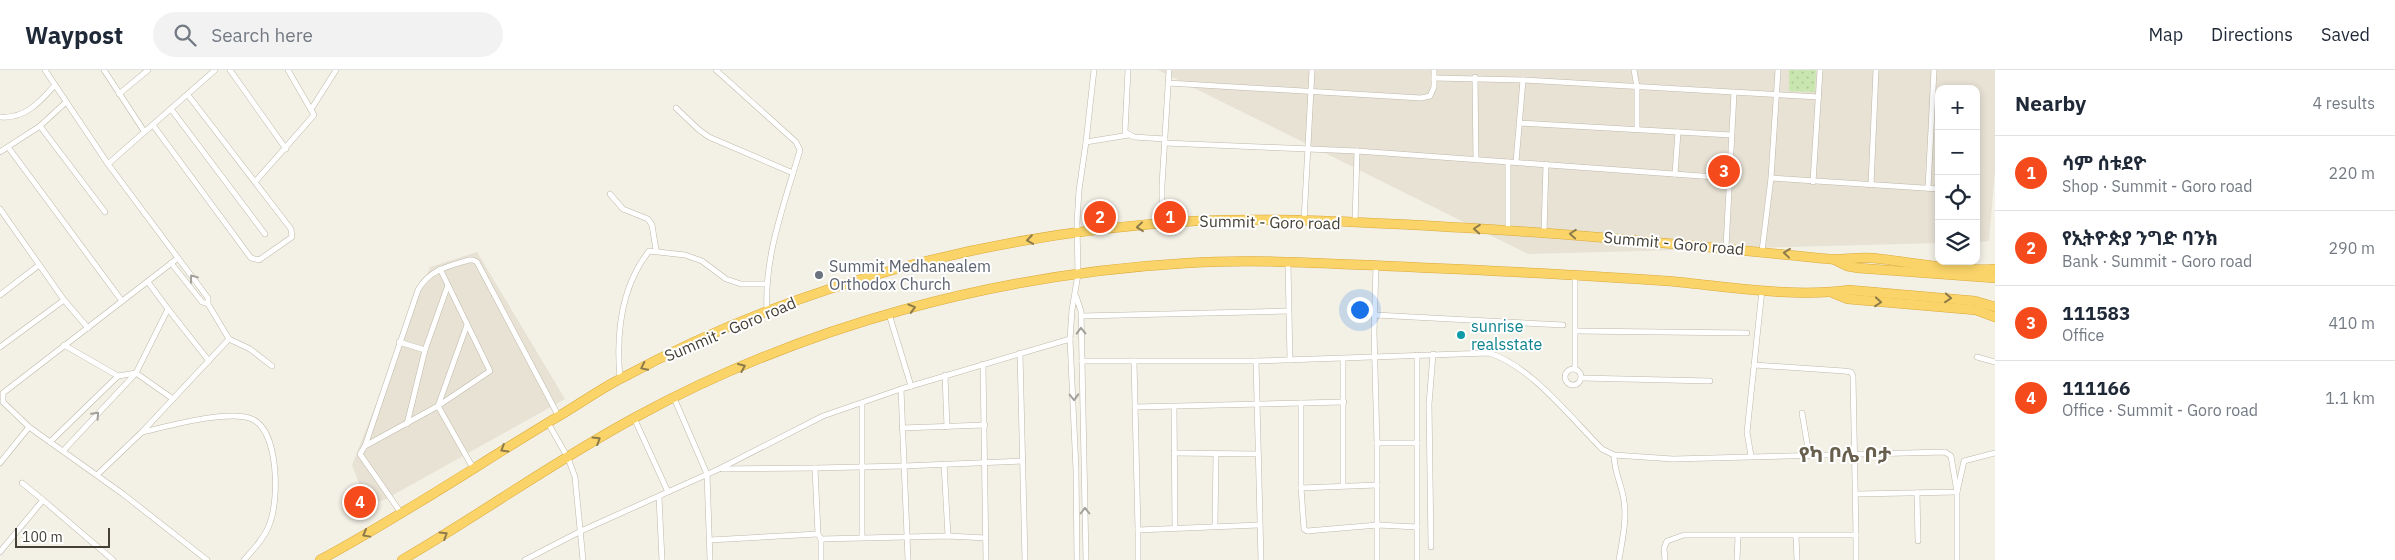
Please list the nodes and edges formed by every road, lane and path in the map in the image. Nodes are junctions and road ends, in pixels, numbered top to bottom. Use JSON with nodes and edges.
{"nodes":[{"id":1,"x":45,"y":70,"type":"edge"},
{"id":2,"x":104,"y":70,"type":"edge"},
{"id":3,"x":148,"y":70,"type":"edge"},
{"id":4,"x":215,"y":70,"type":"edge"},
{"id":5,"x":230,"y":70,"type":"edge"},
{"id":6,"x":288,"y":70,"type":"edge"},
{"id":7,"x":336,"y":70,"type":"edge"},
{"id":8,"x":716,"y":70,"type":"edge"},
{"id":9,"x":1094,"y":70,"type":"edge"},
{"id":10,"x":1128,"y":70,"type":"edge"},
{"id":11,"x":1169,"y":70,"type":"edge"},
{"id":12,"x":1312,"y":70,"type":"edge"},
{"id":13,"x":1434,"y":70,"type":"edge"},
{"id":14,"x":1634,"y":70,"type":"edge"},
{"id":15,"x":1778,"y":70,"type":"edge"},
{"id":16,"x":1820,"y":70,"type":"edge"},
{"id":17,"x":1876,"y":70,"type":"edge"},
{"id":18,"x":1934,"y":70,"type":"edge"},
{"id":19,"x":1434,"y":78,"type":"junction"},
{"id":20,"x":1475,"y":78,"type":"junction"},
{"id":21,"x":1523,"y":80,"type":"junction"},
{"id":22,"x":1168,"y":83,"type":"junction"},
{"id":23,"x":55,"y":85,"type":"junction"},
{"id":24,"x":1638,"y":87,"type":"junction"},
{"id":25,"x":1311,"y":91,"type":"junction"},
{"id":26,"x":1734,"y":93,"type":"junction"},
{"id":27,"x":120,"y":94,"type":"junction"},
{"id":28,"x":188,"y":95,"type":"junction"},
{"id":29,"x":1775,"y":96,"type":"junction"},
{"id":30,"x":1819,"y":96,"type":"junction"},
{"id":31,"x":66,"y":103,"type":"junction"},
{"id":32,"x":312,"y":108,"type":"junction"},
{"id":33,"x":676,"y":108,"type":"dead end"},
{"id":34,"x":171,"y":109,"type":"junction"},
{"id":35,"x":0,"y":118,"type":"edge"},
{"id":36,"x":1519,"y":122,"type":"junction"},
{"id":37,"x":153,"y":125,"type":"junction"},
{"id":38,"x":40,"y":126,"type":"junction"},
{"id":39,"x":1637,"y":129,"type":"junction"},
{"id":40,"x":144,"y":131,"type":"junction"},
{"id":41,"x":1678,"y":132,"type":"junction"},
{"id":42,"x":1129,"y":135,"type":"junction"},
{"id":43,"x":1731,"y":135,"type":"junction"},
{"id":44,"x":1165,"y":141,"type":"junction"},
{"id":45,"x":1086,"y":142,"type":"junction"},
{"id":46,"x":8,"y":147,"type":"junction"},
{"id":47,"x":286,"y":149,"type":"junction"},
{"id":48,"x":1308,"y":149,"type":"junction"},
{"id":49,"x":1357,"y":151,"type":"junction"},
{"id":50,"x":0,"y":152,"type":"edge"},
{"id":51,"x":1476,"y":160,"type":"junction"},
{"id":52,"x":1508,"y":162,"type":"junction"},
{"id":53,"x":1516,"y":162,"type":"junction"},
{"id":54,"x":108,"y":164,"type":"junction"},
{"id":55,"x":1546,"y":164,"type":"junction"},
{"id":56,"x":793,"y":173,"type":"junction"},
{"id":57,"x":1675,"y":174,"type":"junction"},
{"id":58,"x":1729,"y":178,"type":"junction"},
{"id":59,"x":1771,"y":178,"type":"junction"},
{"id":60,"x":255,"y":182,"type":"junction"},
{"id":61,"x":1813,"y":182,"type":"junction"},
{"id":62,"x":1870,"y":185,"type":"junction"},
{"id":63,"x":1928,"y":188,"type":"junction"},
{"id":64,"x":1935,"y":189,"type":"edge"},
{"id":65,"x":610,"y":194,"type":"dead end"},
{"id":66,"x":0,"y":209,"type":"edge"},
{"id":67,"x":105,"y":212,"type":"dead end"},
{"id":68,"x":1304,"y":221,"type":"junction"},
{"id":69,"x":1355,"y":223,"type":"junction"},
{"id":70,"x":1162,"y":224,"type":"junction"},
{"id":71,"x":1508,"y":231,"type":"junction"},
{"id":72,"x":1544,"y":232,"type":"junction"},
{"id":73,"x":265,"y":234,"type":"dead end"},
{"id":74,"x":1078,"y":234,"type":"junction"},
{"id":75,"x":1726,"y":247,"type":"junction"},
{"id":76,"x":656,"y":250,"type":"junction"},
{"id":77,"x":1762,"y":251,"type":"junction"},
{"id":78,"x":178,"y":258,"type":"junction"},
{"id":79,"x":1835,"y":260,"type":"junction"},
{"id":80,"x":171,"y":263,"type":"junction"},
{"id":81,"x":1935,"y":263,"type":"edge"},
{"id":82,"x":1288,"y":264,"type":"junction"},
{"id":83,"x":39,"y":265,"type":"junction"},
{"id":84,"x":1956,"y":265,"type":"edge"},
{"id":85,"x":1376,"y":266,"type":"junction"},
{"id":86,"x":1995,"y":269,"type":"edge"},
{"id":87,"x":440,"y":270,"type":"junction"},
{"id":88,"x":1078,"y":274,"type":"junction"},
{"id":89,"x":1575,"y":275,"type":"junction"},
{"id":90,"x":1995,"y":278,"type":"edge"},
{"id":91,"x":148,"y":282,"type":"junction"},
{"id":92,"x":766,"y":284,"type":"junction"},
{"id":93,"x":448,"y":286,"type":"junction"},
{"id":94,"x":1762,"y":289,"type":"junction"},
{"id":95,"x":1830,"y":292,"type":"junction"},
{"id":96,"x":0,"y":295,"type":"edge"},
{"id":97,"x":1076,"y":296,"type":"junction"},
{"id":98,"x":64,"y":300,"type":"junction"},
{"id":99,"x":122,"y":301,"type":"junction"},
{"id":100,"x":208,"y":304,"type":"junction"},
{"id":101,"x":1995,"y":307,"type":"edge"},
{"id":102,"x":168,"y":309,"type":"junction"},
{"id":103,"x":767,"y":310,"type":"junction"},
{"id":104,"x":1288,"y":312,"type":"junction"},
{"id":105,"x":889,"y":314,"type":"junction"},
{"id":106,"x":1375,"y":315,"type":"junction"},
{"id":107,"x":1081,"y":316,"type":"junction"},
{"id":108,"x":1995,"y":316,"type":"edge"},
{"id":109,"x":467,"y":325,"type":"junction"},
{"id":110,"x":1563,"y":325,"type":"dead end"},
{"id":111,"x":88,"y":328,"type":"junction"},
{"id":112,"x":1576,"y":331,"type":"junction"},
{"id":113,"x":1747,"y":333,"type":"dead end"},
{"id":114,"x":229,"y":339,"type":"junction"},
{"id":115,"x":1070,"y":339,"type":"junction"},
{"id":116,"x":399,"y":342,"type":"junction"},
{"id":117,"x":64,"y":345,"type":"junction"},
{"id":118,"x":0,"y":347,"type":"edge"},
{"id":119,"x":425,"y":350,"type":"junction"},
{"id":120,"x":1020,"y":353,"type":"junction"},
{"id":121,"x":1433,"y":354,"type":"junction"},
{"id":122,"x":1417,"y":355,"type":"junction"},
{"id":123,"x":1376,"y":356,"type":"junction"},
{"id":124,"x":1977,"y":357,"type":"dead end"},
{"id":125,"x":1343,"y":358,"type":"junction"},
{"id":126,"x":1290,"y":360,"type":"junction"},
{"id":127,"x":209,"y":361,"type":"junction"},
{"id":128,"x":1082,"y":361,"type":"junction"},
{"id":129,"x":1134,"y":362,"type":"junction"},
{"id":130,"x":1256,"y":362,"type":"junction"},
{"id":131,"x":1995,"y":362,"type":"edge"},
{"id":132,"x":983,"y":364,"type":"junction"},
{"id":133,"x":1754,"y":365,"type":"junction"},
{"id":134,"x":272,"y":366,"type":"dead end"},
{"id":135,"x":1575,"y":369,"type":"junction"},
{"id":136,"x":136,"y":373,"type":"junction"},
{"id":137,"x":945,"y":375,"type":"junction"},
{"id":138,"x":118,"y":376,"type":"junction"},
{"id":139,"x":620,"y":378,"type":"junction"},
{"id":140,"x":1582,"y":378,"type":"junction"},
{"id":141,"x":1710,"y":381,"type":"dead end"},
{"id":142,"x":911,"y":386,"type":"junction"},
{"id":143,"x":901,"y":389,"type":"junction"},
{"id":144,"x":2,"y":391,"type":"edge"},
{"id":145,"x":674,"y":398,"type":"junction"},
{"id":146,"x":173,"y":399,"type":"junction"},
{"id":147,"x":1344,"y":402,"type":"junction"},
{"id":148,"x":1301,"y":403,"type":"junction"},
{"id":149,"x":862,"y":404,"type":"junction"},
{"id":150,"x":1259,"y":405,"type":"junction"},
{"id":151,"x":438,"y":406,"type":"junction"},
{"id":152,"x":1135,"y":407,"type":"junction"},
{"id":153,"x":1174,"y":407,"type":"junction"},
{"id":154,"x":1802,"y":413,"type":"dead end"},
{"id":155,"x":559,"y":416,"type":"junction"},
{"id":156,"x":634,"y":418,"type":"junction"},
{"id":157,"x":548,"y":423,"type":"junction"},
{"id":158,"x":406,"y":424,"type":"junction"},
{"id":159,"x":985,"y":426,"type":"junction"},
{"id":160,"x":29,"y":427,"type":"junction"},
{"id":161,"x":947,"y":427,"type":"junction"},
{"id":162,"x":902,"y":428,"type":"junction"},
{"id":163,"x":142,"y":432,"type":"junction"},
{"id":164,"x":50,"y":442,"type":"junction"},
{"id":165,"x":1377,"y":443,"type":"junction"},
{"id":166,"x":1417,"y":443,"type":"junction"},
{"id":167,"x":365,"y":446,"type":"junction"},
{"id":168,"x":63,"y":451,"type":"junction"},
{"id":169,"x":1174,"y":453,"type":"junction"},
{"id":170,"x":1995,"y":453,"type":"edge"},
{"id":171,"x":1216,"y":454,"type":"junction"},
{"id":172,"x":1258,"y":454,"type":"junction"},
{"id":173,"x":1809,"y":454,"type":"junction"},
{"id":174,"x":1614,"y":455,"type":"junction"},
{"id":175,"x":1855,"y":455,"type":"junction"},
{"id":176,"x":1751,"y":456,"type":"junction"},
{"id":177,"x":568,"y":458,"type":"junction"},
{"id":178,"x":1023,"y":461,"type":"junction"},
{"id":179,"x":984,"y":462,"type":"junction"},
{"id":180,"x":0,"y":463,"type":"edge"},
{"id":181,"x":944,"y":464,"type":"junction"},
{"id":182,"x":904,"y":466,"type":"junction"},
{"id":183,"x":862,"y":467,"type":"junction"},
{"id":184,"x":473,"y":468,"type":"junction"},
{"id":185,"x":815,"y":468,"type":"junction"},
{"id":186,"x":719,"y":469,"type":"junction"},
{"id":187,"x":707,"y":474,"type":"junction"},
{"id":188,"x":97,"y":475,"type":"junction"},
{"id":189,"x":22,"y":483,"type":"dead end"},
{"id":190,"x":1377,"y":485,"type":"junction"},
{"id":191,"x":1343,"y":486,"type":"junction"},
{"id":192,"x":1301,"y":488,"type":"junction"},
{"id":193,"x":668,"y":492,"type":"junction"},
{"id":194,"x":1957,"y":492,"type":"junction"},
{"id":195,"x":1917,"y":493,"type":"junction"},
{"id":196,"x":1856,"y":494,"type":"junction"},
{"id":197,"x":659,"y":497,"type":"junction"},
{"id":198,"x":43,"y":500,"type":"junction"},
{"id":199,"x":401,"y":514,"type":"junction"},
{"id":200,"x":1259,"y":525,"type":"junction"},
{"id":201,"x":1378,"y":525,"type":"junction"},
{"id":202,"x":1215,"y":526,"type":"junction"},
{"id":203,"x":1417,"y":527,"type":"junction"},
{"id":204,"x":1176,"y":528,"type":"junction"},
{"id":205,"x":1138,"y":530,"type":"junction"},
{"id":206,"x":581,"y":531,"type":"junction"},
{"id":207,"x":1856,"y":535,"type":"junction"},
{"id":208,"x":819,"y":536,"type":"junction"},
{"id":209,"x":948,"y":536,"type":"junction"},
{"id":210,"x":1738,"y":536,"type":"junction"},
{"id":211,"x":1796,"y":536,"type":"junction"},
{"id":212,"x":862,"y":537,"type":"junction"},
{"id":213,"x":907,"y":538,"type":"junction"},
{"id":214,"x":986,"y":538,"type":"junction"},
{"id":215,"x":710,"y":540,"type":"junction"},
{"id":216,"x":1918,"y":541,"type":"dead end"},
{"id":217,"x":1431,"y":547,"type":"dead end"},
{"id":218,"x":0,"y":552,"type":"edge"},
{"id":219,"x":324,"y":558,"type":"edge"},
{"id":220,"x":532,"y":558,"type":"edge"},
{"id":221,"x":111,"y":559,"type":"edge"},
{"id":222,"x":207,"y":560,"type":"edge"},
{"id":223,"x":244,"y":560,"type":"edge"},
{"id":224,"x":402,"y":560,"type":"edge"},
{"id":225,"x":525,"y":560,"type":"edge"},
{"id":226,"x":583,"y":560,"type":"edge"},
{"id":227,"x":662,"y":560,"type":"edge"},
{"id":228,"x":710,"y":560,"type":"edge"},
{"id":229,"x":821,"y":560,"type":"edge"},
{"id":230,"x":908,"y":560,"type":"edge"},
{"id":231,"x":986,"y":560,"type":"edge"},
{"id":232,"x":1024,"y":560,"type":"edge"},
{"id":233,"x":1077,"y":560,"type":"edge"},
{"id":234,"x":1086,"y":560,"type":"edge"},
{"id":235,"x":1138,"y":560,"type":"edge"},
{"id":236,"x":1261,"y":560,"type":"edge"},
{"id":237,"x":1377,"y":560,"type":"edge"},
{"id":238,"x":1417,"y":560,"type":"edge"},
{"id":239,"x":1619,"y":560,"type":"edge"},
{"id":240,"x":1665,"y":560,"type":"edge"},
{"id":241,"x":1737,"y":560,"type":"edge"},
{"id":242,"x":1797,"y":560,"type":"edge"},
{"id":243,"x":1856,"y":560,"type":"edge"},
{"id":244,"x":1957,"y":560,"type":"edge"}],
"edges":[{"from":1,"to":23,"type":"street"},
{"from":2,"to":27,"type":"street"},
{"from":3,"to":27,"type":"street"},
{"from":4,"to":28,"type":"street"},
{"from":5,"to":47,"type":"street"},
{"from":6,"to":32,"type":"street"},
{"from":7,"to":32,"type":"street"},
{"from":8,"to":56,"type":"street"},
{"from":9,"to":45,"type":"street"},
{"from":10,"to":42,"type":"street"},
{"from":11,"to":22,"type":"street"},
{"from":12,"to":25,"type":"street"},
{"from":13,"to":19,"type":"street"},
{"from":14,"to":24,"type":"street"},
{"from":15,"to":29,"type":"street"},
{"from":16,"to":30,"type":"street"},
{"from":17,"to":62,"type":"street"},
{"from":18,"to":63,"type":"street"},
{"from":19,"to":20,"type":"street"},
{"from":19,"to":25,"type":"street"},
{"from":20,"to":21,"type":"street"},
{"from":20,"to":51,"type":"street"},
{"from":21,"to":24,"type":"street"},
{"from":21,"to":36,"type":"street"},
{"from":22,"to":25,"type":"street"},
{"from":22,"to":44,"type":"street"},
{"from":23,"to":31,"type":"street"},
{"from":23,"to":35,"type":"street"},
{"from":24,"to":26,"type":"street"},
{"from":24,"to":39,"type":"street"},
{"from":25,"to":48,"type":"street"},
{"from":26,"to":29,"type":"street"},
{"from":26,"to":43,"type":"street"},
{"from":27,"to":40,"type":"street"},
{"from":28,"to":34,"type":"street"},
{"from":28,"to":60,"type":"street"},
{"from":29,"to":30,"type":"street"},
{"from":29,"to":59,"type":"street"},
{"from":30,"to":61,"type":"street"},
{"from":31,"to":38,"type":"street"},
{"from":31,"to":54,"type":"street"},
{"from":32,"to":47,"type":"street"},
{"from":33,"to":56,"type":"street"},
{"from":34,"to":37,"type":"street"},
{"from":34,"to":73,"type":"street"},
{"from":36,"to":39,"type":"street"},
{"from":36,"to":53,"type":"street"},
{"from":37,"to":40,"type":"street"},
{"from":37,"to":60,"type":"street"},
{"from":38,"to":46,"type":"street"},
{"from":38,"to":67,"type":"street"},
{"from":39,"to":41,"type":"street"},
{"from":40,"to":54,"type":"street"},
{"from":41,"to":43,"type":"street"},
{"from":41,"to":57,"type":"street"},
{"from":42,"to":44,"type":"street"},
{"from":42,"to":45,"type":"street"},
{"from":43,"to":58,"type":"street"},
{"from":44,"to":48,"type":"street"},
{"from":44,"to":70,"type":"street"},
{"from":45,"to":74,"type":"street"},
{"from":46,"to":50,"type":"street"},
{"from":46,"to":99,"type":"street"},
{"from":47,"to":60,"type":"street"},
{"from":48,"to":49,"type":"street"},
{"from":48,"to":68,"type":"street"},
{"from":49,"to":51,"type":"street"},
{"from":49,"to":69,"type":"street"},
{"from":51,"to":52,"type":"street"},
{"from":52,"to":53,"type":"street"},
{"from":52,"to":71,"type":"street"},
{"from":53,"to":55,"type":"street"},
{"from":54,"to":78,"type":"street"},
{"from":55,"to":57,"type":"street"},
{"from":55,"to":72,"type":"street"},
{"from":56,"to":92,"type":"street"},
{"from":57,"to":58,"type":"street"},
{"from":58,"to":75,"type":"street"},
{"from":59,"to":61,"type":"street"},
{"from":59,"to":77,"type":"street"},
{"from":61,"to":62,"type":"street"},
{"from":62,"to":63,"type":"street"},
{"from":63,"to":64,"type":"street"},
{"from":65,"to":76,"type":"street"},
{"from":66,"to":83,"type":"street"},
{"from":68,"to":69,"type":"highway","name":"Summit - Goro road"},
{"from":68,"to":70,"type":"highway","name":"Summit - Goro road"},
{"from":71,"to":69,"type":"highway","name":"Summit - Goro road","one_way":true},
{"from":70,"to":74,"type":"highway","name":"Summit - Goro road","one_way":true},
{"from":71,"to":72,"type":"highway","name":"Summit - Goro road"},
{"from":75,"to":72,"type":"highway","name":"Summit - Goro road","one_way":true},
{"from":74,"to":88,"type":"street"},
{"from":74,"to":103,"type":"highway","name":"Summit - Goro road","one_way":true},
{"from":75,"to":77,"type":"highway","name":"Summit - Goro road"},
{"from":76,"to":92,"type":"street"},
{"from":76,"to":139,"type":"street"},
{"from":79,"to":77,"type":"highway","name":"Summit - Goro road","one_way":true},
{"from":78,"to":80,"type":"street"},
{"from":100,"to":78,"type":"street","one_way":true},
{"from":79,"to":81,"type":"highway"},
{"from":79,"to":90,"type":"highway"},
{"from":80,"to":91,"type":"street"},
{"from":80,"to":100,"type":"street"},
{"from":82,"to":85,"type":"highway"},
{"from":82,"to":88,"type":"highway"},
{"from":82,"to":104,"type":"street"},
{"from":83,"to":96,"type":"street"},
{"from":83,"to":98,"type":"street"},
{"from":84,"to":86,"type":"highway"},
{"from":85,"to":89,"type":"highway"},
{"from":85,"to":106,"type":"street"},
{"from":87,"to":93,"type":"street"},
{"from":87,"to":116,"type":"street"},
{"from":87,"to":155,"type":"street"},
{"from":88,"to":97,"type":"street"},
{"from":105,"to":88,"type":"highway","one_way":true},
{"from":89,"to":94,"type":"highway"},
{"from":89,"to":112,"type":"street"},
{"from":91,"to":99,"type":"street"},
{"from":91,"to":102,"type":"street"},
{"from":92,"to":103,"type":"street"},
{"from":93,"to":109,"type":"street"},
{"from":93,"to":119,"type":"street"},
{"from":94,"to":95,"type":"highway"},
{"from":94,"to":133,"type":"street"},
{"from":95,"to":101,"type":"highway","one_way":true},
{"from":95,"to":108,"type":"highway","one_way":true},
{"from":97,"to":107,"type":"street"},
{"from":97,"to":115,"type":"street"},
{"from":98,"to":111,"type":"street"},
{"from":98,"to":118,"type":"street"},
{"from":99,"to":111,"type":"street"},
{"from":100,"to":114,"type":"street"},
{"from":102,"to":127,"type":"street"},
{"from":102,"to":136,"type":"street"},
{"from":103,"to":139,"type":"highway","name":"Summit - Goro road","one_way":true},
{"from":104,"to":107,"type":"street"},
{"from":104,"to":126,"type":"street"},
{"from":105,"to":142,"type":"street"},
{"from":145,"to":105,"type":"highway","one_way":true},
{"from":106,"to":110,"type":"street"},
{"from":106,"to":123,"type":"street"},
{"from":128,"to":107,"type":"street","one_way":true},
{"from":109,"to":151,"type":"street"},
{"from":109,"to":151,"type":"street"},
{"from":111,"to":117,"type":"street"},
{"from":112,"to":113,"type":"street"},
{"from":112,"to":135,"type":"street"},
{"from":114,"to":127,"type":"street"},
{"from":114,"to":134,"type":"street"},
{"from":115,"to":120,"type":"street"},
{"from":115,"to":233,"type":"street","one_way":true},
{"from":116,"to":119,"type":"street"},
{"from":116,"to":167,"type":"street"},
{"from":117,"to":138,"type":"street"},
{"from":117,"to":144,"type":"street"},
{"from":119,"to":158,"type":"street"},
{"from":120,"to":132,"type":"street"},
{"from":120,"to":178,"type":"street"},
{"from":121,"to":122,"type":"street"},
{"from":121,"to":174,"type":"street"},
{"from":121,"to":217,"type":"street"},
{"from":122,"to":123,"type":"street"},
{"from":122,"to":166,"type":"street"},
{"from":123,"to":125,"type":"street"},
{"from":123,"to":165,"type":"street"},
{"from":124,"to":131,"type":"street"},
{"from":125,"to":126,"type":"street"},
{"from":125,"to":147,"type":"street"},
{"from":126,"to":130,"type":"street"},
{"from":127,"to":146,"type":"street"},
{"from":128,"to":129,"type":"street"},
{"from":234,"to":128,"type":"street","one_way":true},
{"from":129,"to":130,"type":"street"},
{"from":129,"to":152,"type":"street"},
{"from":130,"to":150,"type":"street"},
{"from":132,"to":137,"type":"street"},
{"from":132,"to":159,"type":"street"},
{"from":133,"to":175,"type":"street"},
{"from":133,"to":176,"type":"street"},
{"from":135,"to":140,"type":"street"},
{"from":135,"to":140,"type":"street"},
{"from":136,"to":138,"type":"street"},
{"from":136,"to":146,"type":"street"},
{"from":168,"to":136,"type":"street","one_way":true},
{"from":137,"to":142,"type":"street"},
{"from":137,"to":161,"type":"street"},
{"from":138,"to":164,"type":"street"},
{"from":139,"to":155,"type":"highway","name":"Summit - Goro road"},
{"from":140,"to":141,"type":"street"},
{"from":142,"to":143,"type":"street"},
{"from":143,"to":149,"type":"street"},
{"from":143,"to":162,"type":"street"},
{"from":144,"to":160,"type":"street"},
{"from":145,"to":156,"type":"highway"},
{"from":145,"to":187,"type":"street"},
{"from":146,"to":163,"type":"street"},
{"from":147,"to":148,"type":"street"},
{"from":147,"to":191,"type":"street"},
{"from":148,"to":150,"type":"street"},
{"from":148,"to":192,"type":"street"},
{"from":149,"to":183,"type":"street"},
{"from":149,"to":186,"type":"street"},
{"from":150,"to":153,"type":"street"},
{"from":150,"to":172,"type":"street"},
{"from":151,"to":158,"type":"street"},
{"from":151,"to":184,"type":"street"},
{"from":152,"to":153,"type":"street"},
{"from":152,"to":205,"type":"street"},
{"from":153,"to":169,"type":"street"},
{"from":154,"to":173,"type":"street"},
{"from":155,"to":157,"type":"highway","name":"Summit - Goro road"},
{"from":177,"to":156,"type":"highway","one_way":true},
{"from":156,"to":193,"type":"street"},
{"from":157,"to":177,"type":"street"},
{"from":157,"to":184,"type":"highway","name":"Summit - Goro road","one_way":true},
{"from":158,"to":167,"type":"street"},
{"from":159,"to":161,"type":"street"},
{"from":159,"to":179,"type":"street"},
{"from":160,"to":164,"type":"street"},
{"from":160,"to":180,"type":"street"},
{"from":161,"to":162,"type":"street"},
{"from":162,"to":182,"type":"street"},
{"from":163,"to":188,"type":"street"},
{"from":163,"to":223,"type":"street"},
{"from":164,"to":168,"type":"street"},
{"from":165,"to":166,"type":"street"},
{"from":165,"to":190,"type":"street"},
{"from":166,"to":203,"type":"street"},
{"from":167,"to":199,"type":"street"},
{"from":168,"to":188,"type":"street"},
{"from":169,"to":171,"type":"street"},
{"from":169,"to":204,"type":"street"},
{"from":170,"to":194,"type":"street"},
{"from":171,"to":172,"type":"street"},
{"from":171,"to":202,"type":"street"},
{"from":172,"to":200,"type":"street"},
{"from":173,"to":175,"type":"street"},
{"from":173,"to":176,"type":"street"},
{"from":174,"to":176,"type":"street"},
{"from":174,"to":239,"type":"street"},
{"from":175,"to":194,"type":"street"},
{"from":175,"to":196,"type":"street"},
{"from":177,"to":206,"type":"street"},
{"from":224,"to":177,"type":"highway","one_way":true},
{"from":178,"to":179,"type":"street"},
{"from":178,"to":232,"type":"street"},
{"from":179,"to":181,"type":"street"},
{"from":179,"to":214,"type":"street"},
{"from":181,"to":182,"type":"street"},
{"from":181,"to":209,"type":"street"},
{"from":182,"to":183,"type":"street"},
{"from":182,"to":213,"type":"street"},
{"from":183,"to":185,"type":"street"},
{"from":183,"to":212,"type":"street"},
{"from":184,"to":199,"type":"highway","name":"Summit - Goro road"},
{"from":185,"to":186,"type":"street"},
{"from":185,"to":208,"type":"street"},
{"from":186,"to":187,"type":"street"},
{"from":187,"to":193,"type":"street"},
{"from":187,"to":215,"type":"street"},
{"from":188,"to":222,"type":"street"},
{"from":189,"to":198,"type":"street"},
{"from":190,"to":191,"type":"street"},
{"from":190,"to":201,"type":"street"},
{"from":191,"to":192,"type":"street"},
{"from":192,"to":201,"type":"street"},
{"from":193,"to":197,"type":"street"},
{"from":194,"to":195,"type":"street"},
{"from":194,"to":244,"type":"street"},
{"from":195,"to":196,"type":"street"},
{"from":195,"to":216,"type":"street"},
{"from":196,"to":207,"type":"street"},
{"from":197,"to":206,"type":"street"},
{"from":197,"to":227,"type":"street"},
{"from":198,"to":218,"type":"street"},
{"from":198,"to":221,"type":"street"},
{"from":199,"to":219,"type":"highway","name":"Summit - Goro road","one_way":true},
{"from":200,"to":202,"type":"street"},
{"from":200,"to":236,"type":"street"},
{"from":201,"to":203,"type":"street"},
{"from":201,"to":237,"type":"street"},
{"from":202,"to":204,"type":"street"},
{"from":203,"to":238,"type":"street"},
{"from":204,"to":205,"type":"street"},
{"from":205,"to":235,"type":"street"},
{"from":206,"to":220,"type":"street"},
{"from":206,"to":226,"type":"street"},
{"from":207,"to":211,"type":"street"},
{"from":207,"to":243,"type":"street"},
{"from":208,"to":212,"type":"street"},
{"from":208,"to":215,"type":"street"},
{"from":208,"to":229,"type":"street"},
{"from":209,"to":213,"type":"street"},
{"from":209,"to":214,"type":"street"},
{"from":210,"to":211,"type":"street"},
{"from":210,"to":240,"type":"street"},
{"from":210,"to":241,"type":"street"},
{"from":211,"to":242,"type":"street"},
{"from":212,"to":213,"type":"street"},
{"from":213,"to":230,"type":"street"},
{"from":214,"to":231,"type":"street"},
{"from":215,"to":228,"type":"street"},
{"from":220,"to":225,"type":"street"}]}
